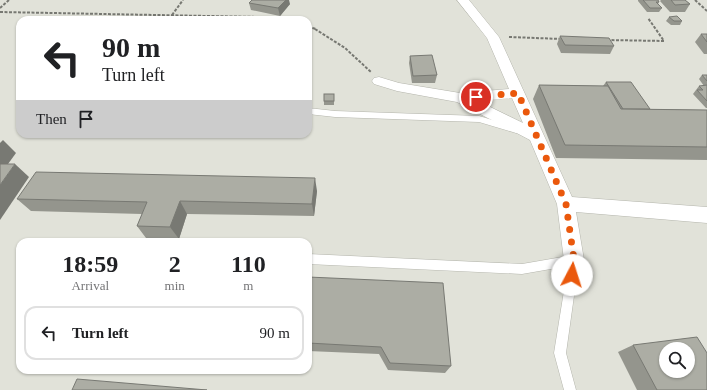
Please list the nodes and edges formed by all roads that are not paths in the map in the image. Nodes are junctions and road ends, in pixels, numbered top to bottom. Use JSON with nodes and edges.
{"nodes":[{"id":1,"x":463,"y":0,"type":"edge"},
{"id":2,"x":379,"y":81,"type":"road end"},
{"id":3,"x":518,"y":93,"type":"junction"},
{"id":4,"x":460,"y":98,"type":"junction"},
{"id":5,"x":312,"y":111,"type":"edge"},
{"id":6,"x":534,"y":136,"type":"junction"},
{"id":7,"x":566,"y":204,"type":"junction"},
{"id":8,"x":707,"y":214,"type":"edge"},
{"id":9,"x":312,"y":258,"type":"edge"},
{"id":10,"x":574,"y":260,"type":"junction"},
{"id":11,"x":570,"y":390,"type":"edge"}],
"edges":[{"from":1,"to":3,"type":"street"},
{"from":2,"to":4,"type":"street"},
{"from":3,"to":4,"type":"street"},
{"from":3,"to":6,"type":"street"},
{"from":4,"to":6,"type":"street"},
{"from":5,"to":6,"type":"lane"},
{"from":6,"to":7,"type":"street"},
{"from":7,"to":8,"type":"street"},
{"from":7,"to":10,"type":"street"},
{"from":9,"to":10,"type":"lane"},
{"from":10,"to":11,"type":"lane"}]}
